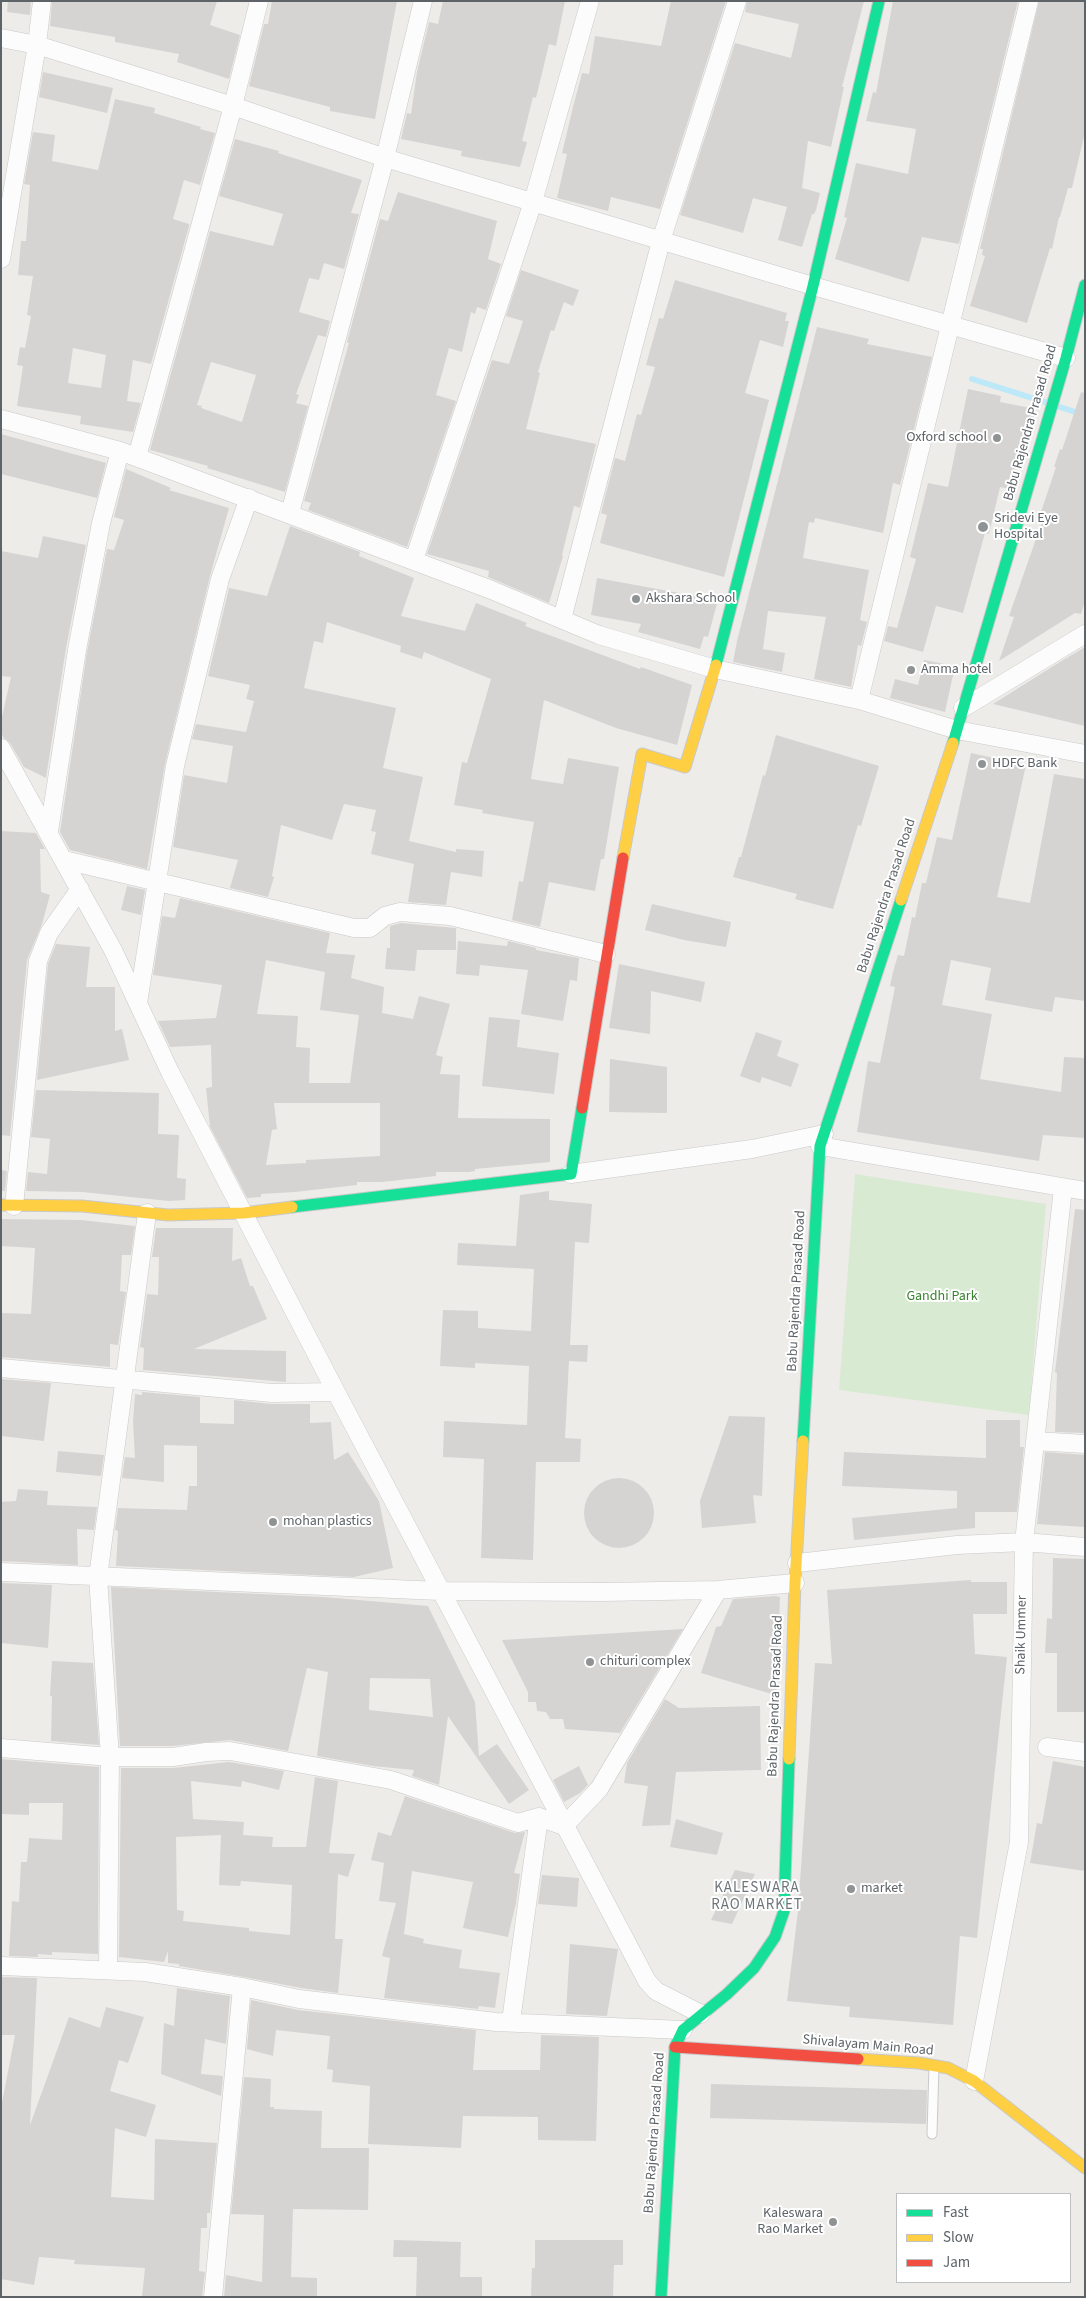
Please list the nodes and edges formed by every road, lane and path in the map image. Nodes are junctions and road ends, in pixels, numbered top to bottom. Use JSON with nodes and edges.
{"nodes":[{"id":1,"x":42,"y":1,"type":"edge"},
{"id":2,"x":259,"y":1,"type":"edge"},
{"id":3,"x":423,"y":1,"type":"edge"},
{"id":4,"x":590,"y":1,"type":"edge"},
{"id":5,"x":737,"y":1,"type":"edge"},
{"id":6,"x":879,"y":1,"type":"edge"},
{"id":7,"x":1030,"y":1,"type":"edge"},
{"id":8,"x":1,"y":38,"type":"edge"},
{"id":9,"x":37,"y":45,"type":"junction"},
{"id":10,"x":233,"y":106,"type":"junction"},
{"id":11,"x":385,"y":158,"type":"junction"},
{"id":12,"x":6,"y":196,"type":"edge"},
{"id":13,"x":533,"y":202,"type":"junction"},
{"id":14,"x":661,"y":241,"type":"junction"},
{"id":15,"x":1,"y":258,"type":"edge"},
{"id":16,"x":1085,"y":285,"type":"edge"},
{"id":17,"x":813,"y":286,"type":"junction"},
{"id":18,"x":950,"y":324,"type":"junction"},
{"id":19,"x":1066,"y":358,"type":"junction"},
{"id":20,"x":1,"y":419,"type":"edge"},
{"id":21,"x":128,"y":454,"type":"junction"},
{"id":22,"x":249,"y":498,"type":"junction"},
{"id":23,"x":290,"y":513,"type":"junction"},
{"id":24,"x":414,"y":560,"type":"junction"},
{"id":25,"x":562,"y":619,"type":"junction"},
{"id":26,"x":1085,"y":634,"type":"edge"},
{"id":27,"x":715,"y":669,"type":"junction"},
{"id":28,"x":859,"y":700,"type":"junction"},
{"id":29,"x":963,"y":708,"type":"junction"},
{"id":30,"x":957,"y":730,"type":"junction"},
{"id":31,"x":1,"y":748,"type":"edge"},
{"id":32,"x":1085,"y":754,"type":"edge"},
{"id":33,"x":49,"y":831,"type":"junction"},
{"id":34,"x":64,"y":860,"type":"junction"},
{"id":35,"x":157,"y":882,"type":"junction"},
{"id":36,"x":80,"y":889,"type":"junction"},
{"id":37,"x":606,"y":954,"type":"junction"},
{"id":38,"x":138,"y":1003,"type":"junction"},
{"id":39,"x":822,"y":1140,"type":"junction"},
{"id":40,"x":571,"y":1174,"type":"junction"},
{"id":41,"x":1063,"y":1188,"type":"junction"},
{"id":42,"x":1085,"y":1191,"type":"edge"},
{"id":43,"x":8,"y":1205,"type":"edge"},
{"id":44,"x":147,"y":1213,"type":"junction"},
{"id":45,"x":244,"y":1213,"type":"junction"},
{"id":46,"x":1,"y":1368,"type":"edge"},
{"id":47,"x":126,"y":1380,"type":"junction"},
{"id":48,"x":336,"y":1392,"type":"junction"},
{"id":49,"x":1035,"y":1441,"type":"junction"},
{"id":50,"x":1085,"y":1444,"type":"edge"},
{"id":51,"x":1024,"y":1542,"type":"junction"},
{"id":52,"x":1085,"y":1547,"type":"edge"},
{"id":53,"x":796,"y":1563,"type":"junction"},
{"id":54,"x":1,"y":1572,"type":"edge"},
{"id":55,"x":98,"y":1577,"type":"junction"},
{"id":56,"x":795,"y":1584,"type":"junction"},
{"id":57,"x":718,"y":1590,"type":"junction"},
{"id":58,"x":440,"y":1591,"type":"junction"},
{"id":59,"x":1047,"y":1747,"type":"dead end"},
{"id":60,"x":1,"y":1748,"type":"edge"},
{"id":61,"x":1085,"y":1752,"type":"edge"},
{"id":62,"x":110,"y":1757,"type":"junction"},
{"id":63,"x":539,"y":1817,"type":"junction"},
{"id":64,"x":564,"y":1826,"type":"junction"},
{"id":65,"x":1,"y":1966,"type":"edge"},
{"id":66,"x":108,"y":1970,"type":"junction"},
{"id":67,"x":242,"y":1987,"type":"junction"},
{"id":68,"x":701,"y":2014,"type":"junction"},
{"id":69,"x":511,"y":2021,"type":"junction"},
{"id":70,"x":683,"y":2030,"type":"junction"},
{"id":71,"x":676,"y":2047,"type":"junction"},
{"id":72,"x":934,"y":2066,"type":"junction"},
{"id":73,"x":974,"y":2081,"type":"junction"},
{"id":74,"x":932,"y":2134,"type":"dead end"},
{"id":75,"x":1085,"y":2168,"type":"edge"},
{"id":76,"x":213,"y":2297,"type":"edge"},
{"id":77,"x":661,"y":2297,"type":"edge"}],
"edges":[{"from":1,"to":9,"type":"street"},
{"from":2,"to":10,"type":"street"},
{"from":3,"to":11,"type":"street"},
{"from":4,"to":13,"type":"street"},
{"from":5,"to":14,"type":"street"},
{"from":6,"to":17,"type":"street"},
{"from":7,"to":18,"type":"street"},
{"from":8,"to":9,"type":"street"},
{"from":9,"to":10,"type":"street"},
{"from":9,"to":12,"type":"street"},
{"from":10,"to":11,"type":"street"},
{"from":10,"to":21,"type":"street"},
{"from":11,"to":13,"type":"street"},
{"from":11,"to":23,"type":"street"},
{"from":12,"to":15,"type":"street"},
{"from":13,"to":14,"type":"street"},
{"from":13,"to":24,"type":"street"},
{"from":14,"to":17,"type":"street"},
{"from":14,"to":25,"type":"street"},
{"from":16,"to":19,"type":"street","name":"Babu Rajendra Prasad Road"},
{"from":17,"to":18,"type":"street"},
{"from":17,"to":27,"type":"street"},
{"from":18,"to":19,"type":"street"},
{"from":18,"to":28,"type":"street"},
{"from":19,"to":29,"type":"street","name":"Babu Rajendra Prasad Road"},
{"from":20,"to":21,"type":"street"},
{"from":21,"to":22,"type":"street"},
{"from":21,"to":33,"type":"street"},
{"from":22,"to":23,"type":"street"},
{"from":22,"to":35,"type":"street"},
{"from":23,"to":24,"type":"street"},
{"from":24,"to":25,"type":"street"},
{"from":25,"to":27,"type":"street"},
{"from":26,"to":29,"type":"street"},
{"from":27,"to":28,"type":"street"},
{"from":27,"to":37,"type":"street"},
{"from":28,"to":30,"type":"street"},
{"from":29,"to":30,"type":"street","name":"Babu Rajendra Prasad Road"},
{"from":30,"to":32,"type":"street"},
{"from":30,"to":39,"type":"street","name":"Babu Rajendra Prasad Road"},
{"from":31,"to":33,"type":"street"},
{"from":33,"to":34,"type":"street"},
{"from":34,"to":35,"type":"street"},
{"from":34,"to":36,"type":"street"},
{"from":35,"to":37,"type":"street"},
{"from":35,"to":38,"type":"street"},
{"from":36,"to":38,"type":"street"},
{"from":36,"to":43,"type":"street"},
{"from":37,"to":40,"type":"street"},
{"from":38,"to":45,"type":"street"},
{"from":39,"to":40,"type":"street"},
{"from":39,"to":41,"type":"street"},
{"from":39,"to":53,"type":"street","name":"Babu Rajendra Prasad Road"},
{"from":40,"to":45,"type":"street"},
{"from":41,"to":42,"type":"street"},
{"from":41,"to":49,"type":"street","name":"Shaik Ummer"},
{"from":43,"to":44,"type":"street"},
{"from":44,"to":45,"type":"street"},
{"from":44,"to":47,"type":"street"},
{"from":45,"to":48,"type":"street"},
{"from":46,"to":47,"type":"street"},
{"from":47,"to":48,"type":"street"},
{"from":47,"to":55,"type":"street"},
{"from":48,"to":58,"type":"street"},
{"from":49,"to":50,"type":"street"},
{"from":49,"to":51,"type":"street","name":"Shaik Ummer"},
{"from":51,"to":52,"type":"street"},
{"from":51,"to":53,"type":"street"},
{"from":51,"to":73,"type":"street","name":"Shaik Ummer"},
{"from":53,"to":56,"type":"street","name":"Babu Rajendra Prasad Road"},
{"from":54,"to":55,"type":"street"},
{"from":55,"to":58,"type":"street"},
{"from":55,"to":62,"type":"street"},
{"from":56,"to":57,"type":"street"},
{"from":56,"to":68,"type":"street","name":"Babu Rajendra Prasad Road"},
{"from":57,"to":58,"type":"street"},
{"from":57,"to":64,"type":"street"},
{"from":58,"to":64,"type":"street"},
{"from":59,"to":61,"type":"street"},
{"from":60,"to":62,"type":"street"},
{"from":62,"to":63,"type":"street"},
{"from":62,"to":66,"type":"street"},
{"from":63,"to":64,"type":"street"},
{"from":63,"to":69,"type":"street"},
{"from":64,"to":68,"type":"street"},
{"from":65,"to":66,"type":"street"},
{"from":66,"to":67,"type":"street"},
{"from":67,"to":69,"type":"street"},
{"from":67,"to":76,"type":"street"},
{"from":68,"to":70,"type":"street","name":"Babu Rajendra Prasad Road"},
{"from":69,"to":70,"type":"street"},
{"from":70,"to":71,"type":"street","name":"Babu Rajendra Prasad Road"},
{"from":71,"to":72,"type":"street","name":"Shivalayam Main Road"},
{"from":71,"to":77,"type":"street","name":"Babu Rajendra Prasad Road"},
{"from":72,"to":73,"type":"street","name":"Shivalayam Main Road"},
{"from":72,"to":74,"type":"lane"},
{"from":73,"to":75,"type":"street","name":"Shivalayam Main Road"}]}
